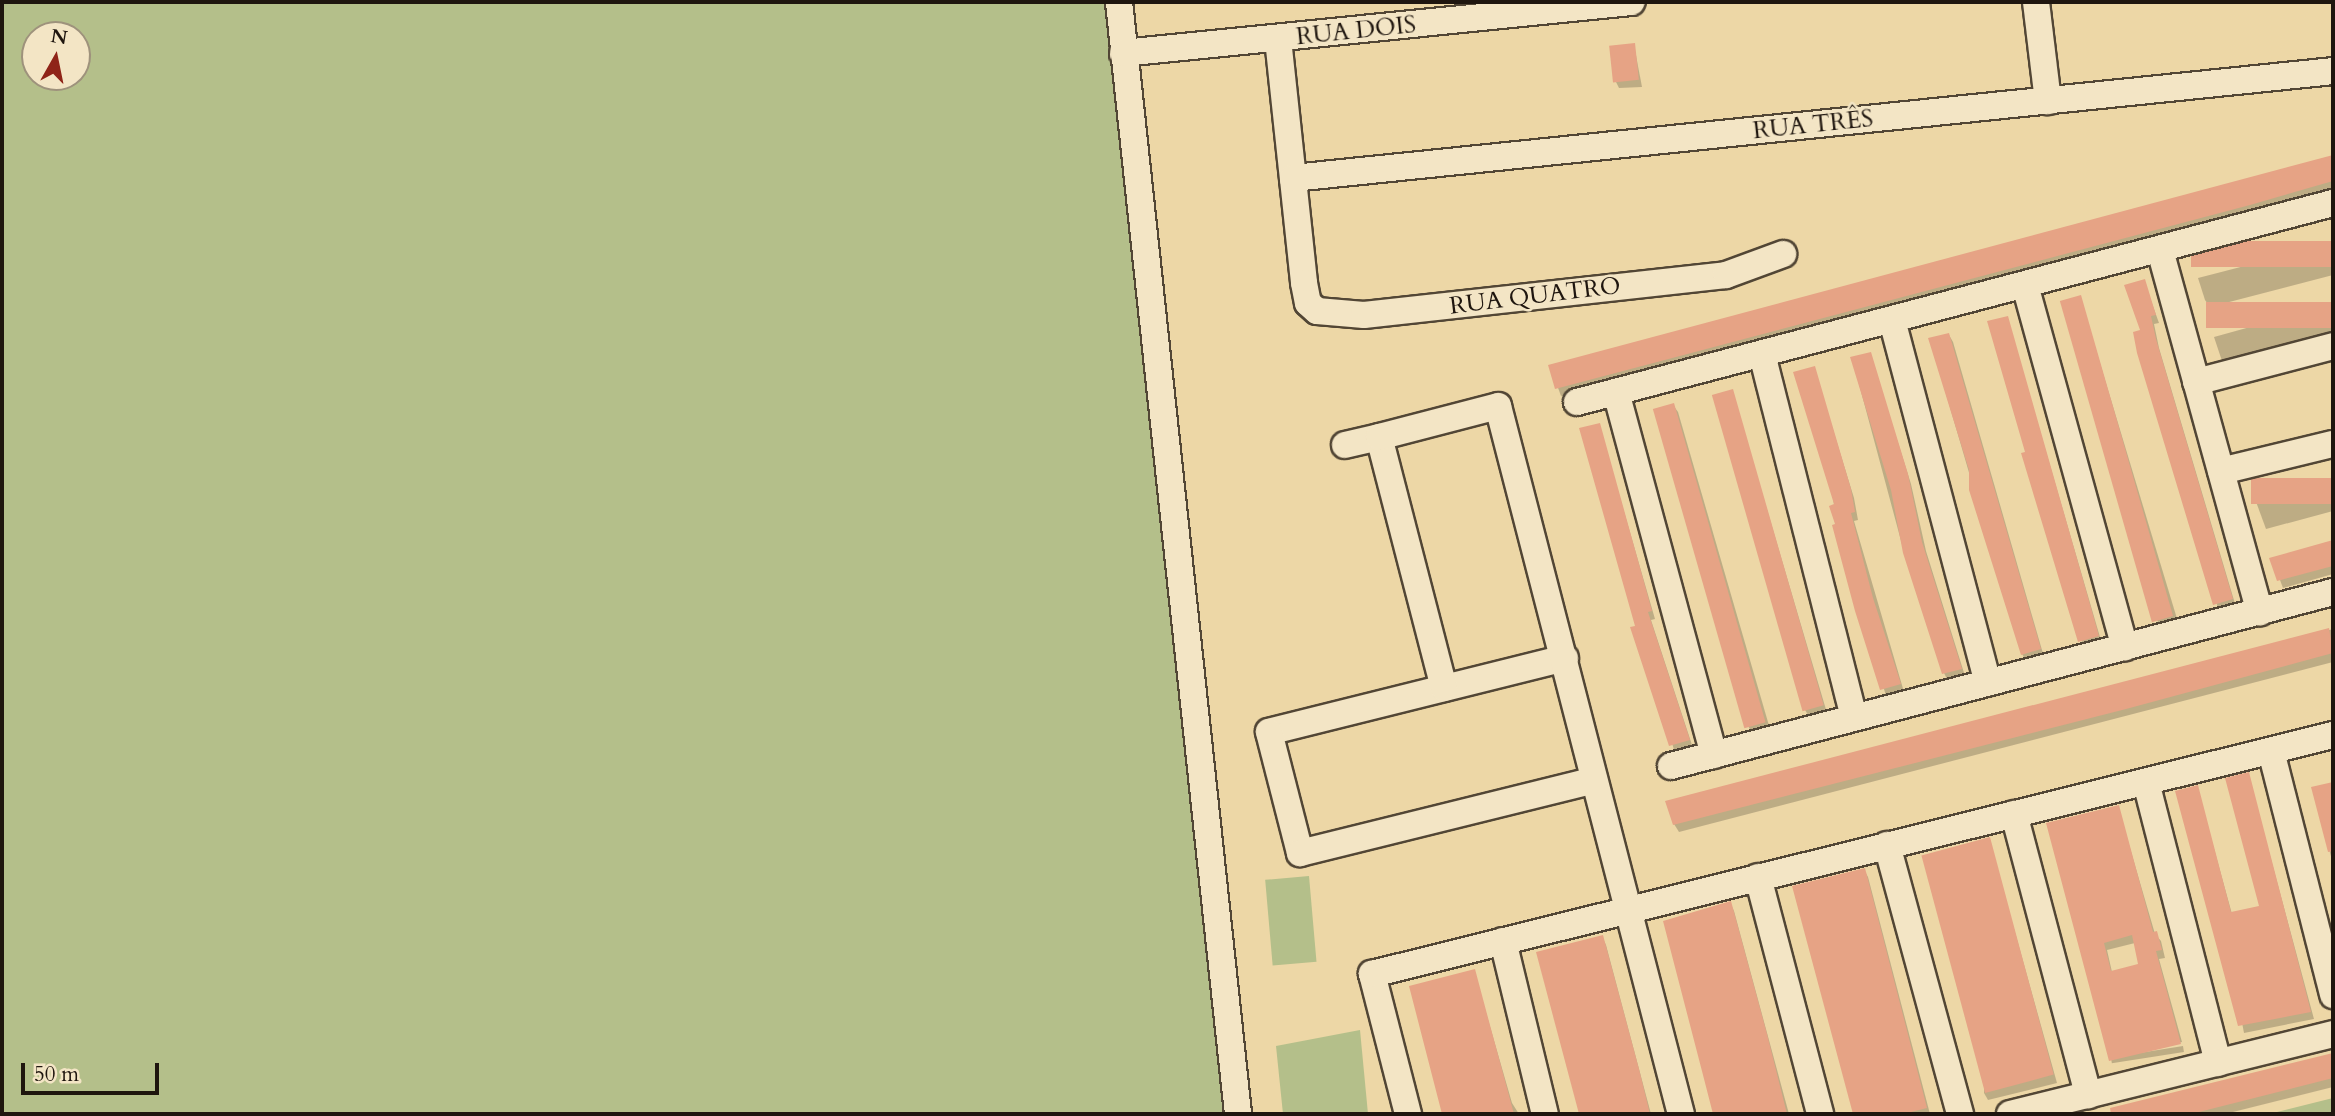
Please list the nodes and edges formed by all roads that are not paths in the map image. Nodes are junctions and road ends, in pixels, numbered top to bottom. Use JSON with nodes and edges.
{"nodes":[{"id":1,"x":1119,"y":2,"type":"edge"},
{"id":2,"x":1631,"y":2,"type":"edge"},
{"id":3,"x":2036,"y":2,"type":"edge"},
{"id":4,"x":1278,"y":39,"type":"junction"},
{"id":5,"x":1122,"y":52,"type":"junction"},
{"id":6,"x":2333,"y":71,"type":"edge"},
{"id":7,"x":2048,"y":101,"type":"junction"},
{"id":8,"x":1293,"y":178,"type":"junction"},
{"id":9,"x":2333,"y":203,"type":"edge"},
{"id":10,"x":2160,"y":250,"type":"junction"},
{"id":11,"x":1783,"y":254,"type":"dead end"},
{"id":12,"x":2025,"y":285,"type":"junction"},
{"id":13,"x":1892,"y":320,"type":"junction"},
{"id":14,"x":2333,"y":346,"type":"edge"},
{"id":15,"x":1762,"y":354,"type":"junction"},
{"id":16,"x":2196,"y":382,"type":"junction"},
{"id":17,"x":1616,"y":392,"type":"junction"},
{"id":18,"x":1577,"y":402,"type":"dead end"},
{"id":19,"x":1379,"y":437,"type":"junction"},
{"id":20,"x":2333,"y":444,"type":"edge"},
{"id":21,"x":1345,"y":445,"type":"dead end"},
{"id":22,"x":2221,"y":471,"type":"junction"},
{"id":23,"x":2333,"y":592,"type":"edge"},
{"id":24,"x":2260,"y":612,"type":"junction"},
{"id":25,"x":2125,"y":647,"type":"junction"},
{"id":26,"x":1565,"y":658,"type":"junction"},
{"id":27,"x":1988,"y":683,"type":"junction"},
{"id":28,"x":1444,"y":688,"type":"junction"},
{"id":29,"x":1854,"y":718,"type":"junction"},
{"id":30,"x":2333,"y":735,"type":"edge"},
{"id":31,"x":2271,"y":751,"type":"junction"},
{"id":32,"x":1714,"y":755,"type":"junction"},
{"id":33,"x":1671,"y":766,"type":"dead end"},
{"id":34,"x":1594,"y":780,"type":"junction"},
{"id":35,"x":2146,"y":782,"type":"junction"},
{"id":36,"x":2014,"y":814,"type":"junction"},
{"id":37,"x":1887,"y":845,"type":"junction"},
{"id":38,"x":1758,"y":877,"type":"junction"},
{"id":39,"x":1627,"y":909,"type":"junction"},
{"id":40,"x":1503,"y":941,"type":"junction"},
{"id":41,"x":2333,"y":995,"type":"edge"},
{"id":42,"x":2333,"y":1034,"type":"edge"},
{"id":43,"x":2218,"y":1063,"type":"junction"},
{"id":44,"x":2088,"y":1095,"type":"junction"},
{"id":45,"x":1238,"y":1114,"type":"edge"},
{"id":46,"x":1408,"y":1114,"type":"edge"},
{"id":47,"x":1545,"y":1114,"type":"edge"},
{"id":48,"x":1681,"y":1114,"type":"edge"},
{"id":49,"x":1820,"y":1114,"type":"edge"},
{"id":50,"x":1960,"y":1114,"type":"edge"},
{"id":51,"x":2010,"y":1114,"type":"edge"}],
"edges":[{"from":1,"to":5,"type":"street"},
{"from":2,"to":4,"type":"street","name":"RUA DOIS"},
{"from":3,"to":7,"type":"street"},
{"from":4,"to":5,"type":"street","name":"RUA DOIS"},
{"from":4,"to":8,"type":"street"},
{"from":5,"to":45,"type":"street"},
{"from":6,"to":7,"type":"street","name":"RUA TRÊS"},
{"from":7,"to":8,"type":"street","name":"RUA TRÊS"},
{"from":8,"to":11,"type":"street","name":"RUA QUATRO"},
{"from":9,"to":10,"type":"street"},
{"from":10,"to":12,"type":"street"},
{"from":10,"to":16,"type":"street"},
{"from":12,"to":13,"type":"street"},
{"from":12,"to":25,"type":"street"},
{"from":13,"to":15,"type":"street"},
{"from":13,"to":27,"type":"street"},
{"from":14,"to":16,"type":"street"},
{"from":15,"to":17,"type":"street"},
{"from":15,"to":29,"type":"street"},
{"from":16,"to":22,"type":"street"},
{"from":17,"to":18,"type":"street"},
{"from":17,"to":32,"type":"street"},
{"from":19,"to":21,"type":"street"},
{"from":19,"to":26,"type":"street"},
{"from":19,"to":28,"type":"street"},
{"from":20,"to":22,"type":"street"},
{"from":22,"to":24,"type":"street"},
{"from":23,"to":24,"type":"street"},
{"from":24,"to":25,"type":"street"},
{"from":25,"to":27,"type":"street"},
{"from":26,"to":28,"type":"street"},
{"from":26,"to":34,"type":"street"},
{"from":27,"to":29,"type":"street"},
{"from":28,"to":34,"type":"street"},
{"from":29,"to":32,"type":"street"},
{"from":30,"to":31,"type":"street"},
{"from":31,"to":35,"type":"street"},
{"from":31,"to":41,"type":"street"},
{"from":32,"to":33,"type":"street"},
{"from":34,"to":39,"type":"street"},
{"from":35,"to":36,"type":"street"},
{"from":35,"to":43,"type":"street"},
{"from":36,"to":37,"type":"street"},
{"from":36,"to":44,"type":"street"},
{"from":37,"to":38,"type":"street"},
{"from":37,"to":50,"type":"street"},
{"from":38,"to":39,"type":"street"},
{"from":38,"to":49,"type":"street"},
{"from":39,"to":40,"type":"street"},
{"from":39,"to":48,"type":"street"},
{"from":40,"to":46,"type":"street"},
{"from":40,"to":47,"type":"street"},
{"from":42,"to":43,"type":"street"},
{"from":43,"to":44,"type":"street"},
{"from":44,"to":51,"type":"street"}]}
